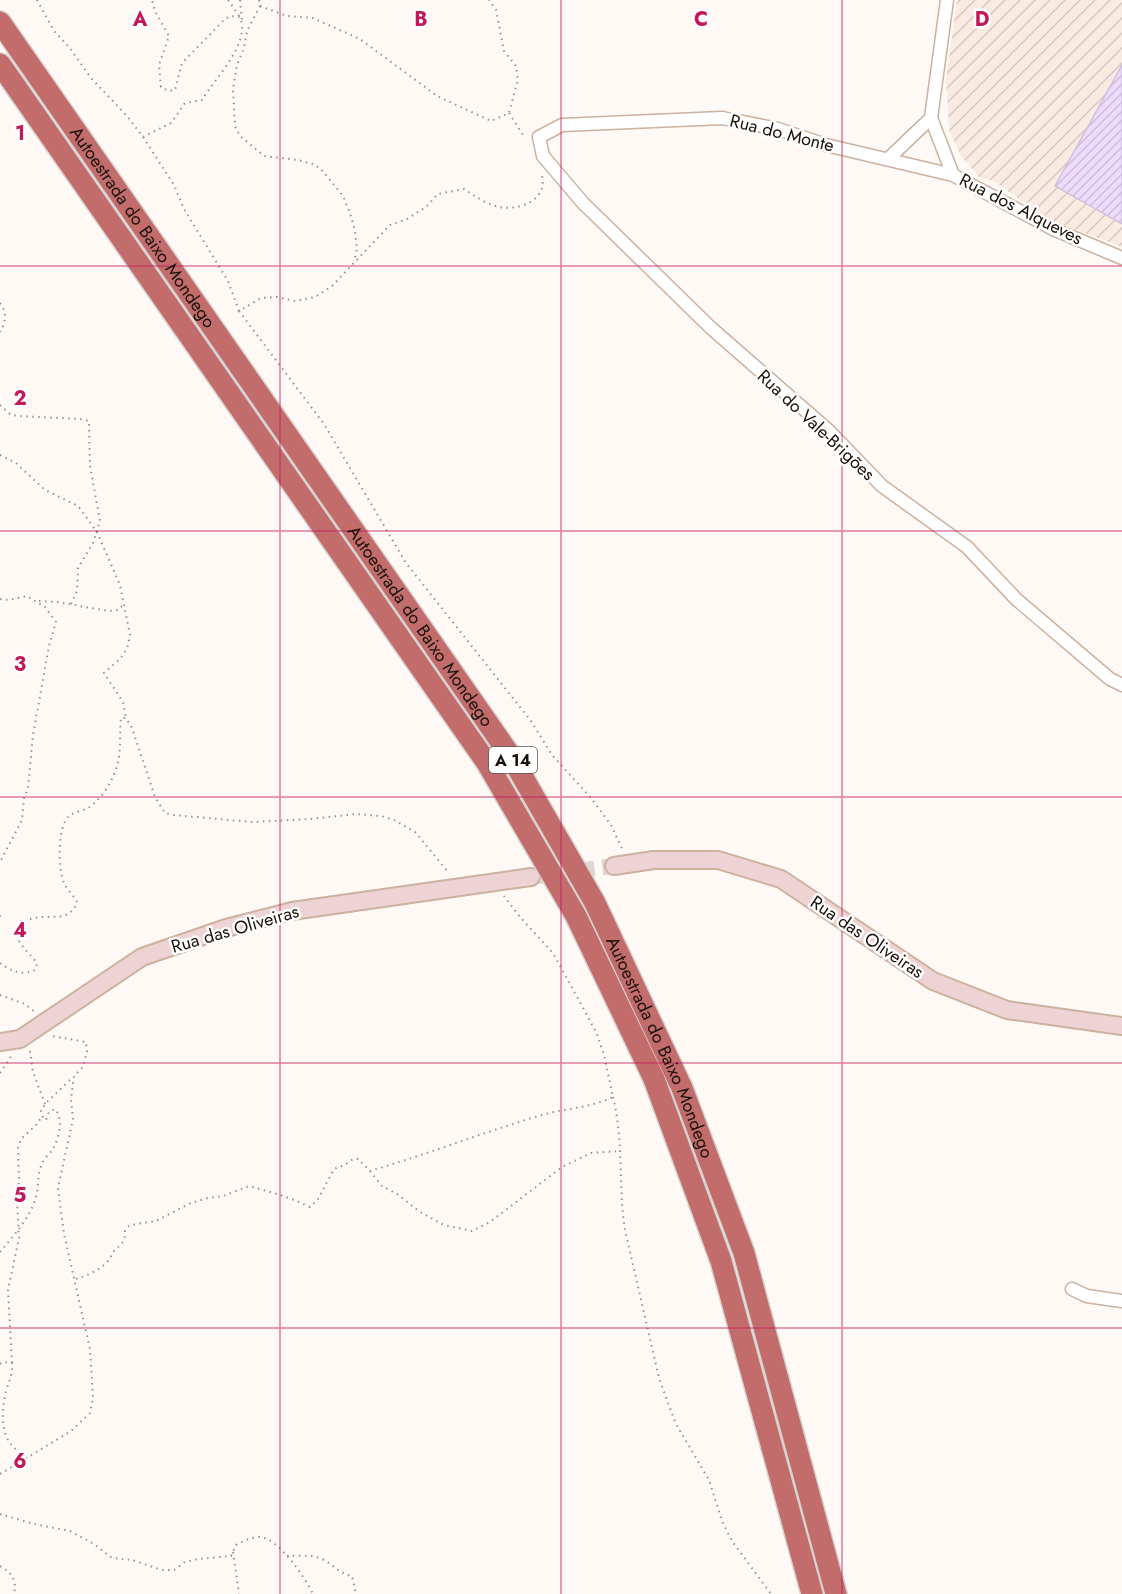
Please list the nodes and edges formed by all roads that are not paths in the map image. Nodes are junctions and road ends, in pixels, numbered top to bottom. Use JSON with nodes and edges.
{"nodes":[{"id":1,"x":947,"y":0,"type":"edge"},
{"id":2,"x":0,"y":22,"type":"edge"},
{"id":3,"x":0,"y":64,"type":"edge"},
{"id":4,"x":931,"y":118,"type":"junction"},
{"id":5,"x":533,"y":138,"type":"joint"},
{"id":6,"x":888,"y":159,"type":"junction"},
{"id":7,"x":953,"y":175,"type":"junction"},
{"id":8,"x":1122,"y":258,"type":"edge"},
{"id":9,"x":1122,"y":685,"type":"edge"},
{"id":10,"x":620,"y":865,"type":"tunnel mouth"},
{"id":11,"x":531,"y":877,"type":"tunnel mouth"},
{"id":12,"x":1122,"y":1026,"type":"edge"},
{"id":13,"x":0,"y":1042,"type":"edge"},
{"id":14,"x":1072,"y":1289,"type":"dead end"},
{"id":15,"x":1122,"y":1301,"type":"edge"},
{"id":16,"x":812,"y":1594,"type":"edge"},
{"id":17,"x":836,"y":1594,"type":"edge"}],
"edges":[{"from":1,"to":4,"type":"street","name":"Rua dos Alqueves"},
{"from":2,"to":17,"type":"highway","name":"Autoestrada do Baixo Mondego","number":"A 14"},
{"from":3,"to":16,"type":"highway","name":"Autoestrada do Baixo Mondego","number":"A 14"},
{"from":4,"to":6,"type":"street"},
{"from":4,"to":7,"type":"street","name":"Rua dos Alqueves"},
{"from":5,"to":6,"type":"street","name":"Rua do Monte"},
{"from":5,"to":9,"type":"street","name":"Rua do Vale-Brigões"},
{"from":6,"to":7,"type":"street","name":"Rua do Monte"},
{"from":7,"to":8,"type":"street","name":"Rua dos Alqueves"},
{"from":10,"to":12,"type":"street","name":"Rua das Oliveiras"},
{"from":11,"to":13,"type":"street","name":"Rua das Oliveiras"},
{"from":14,"to":15,"type":"street"}]}
